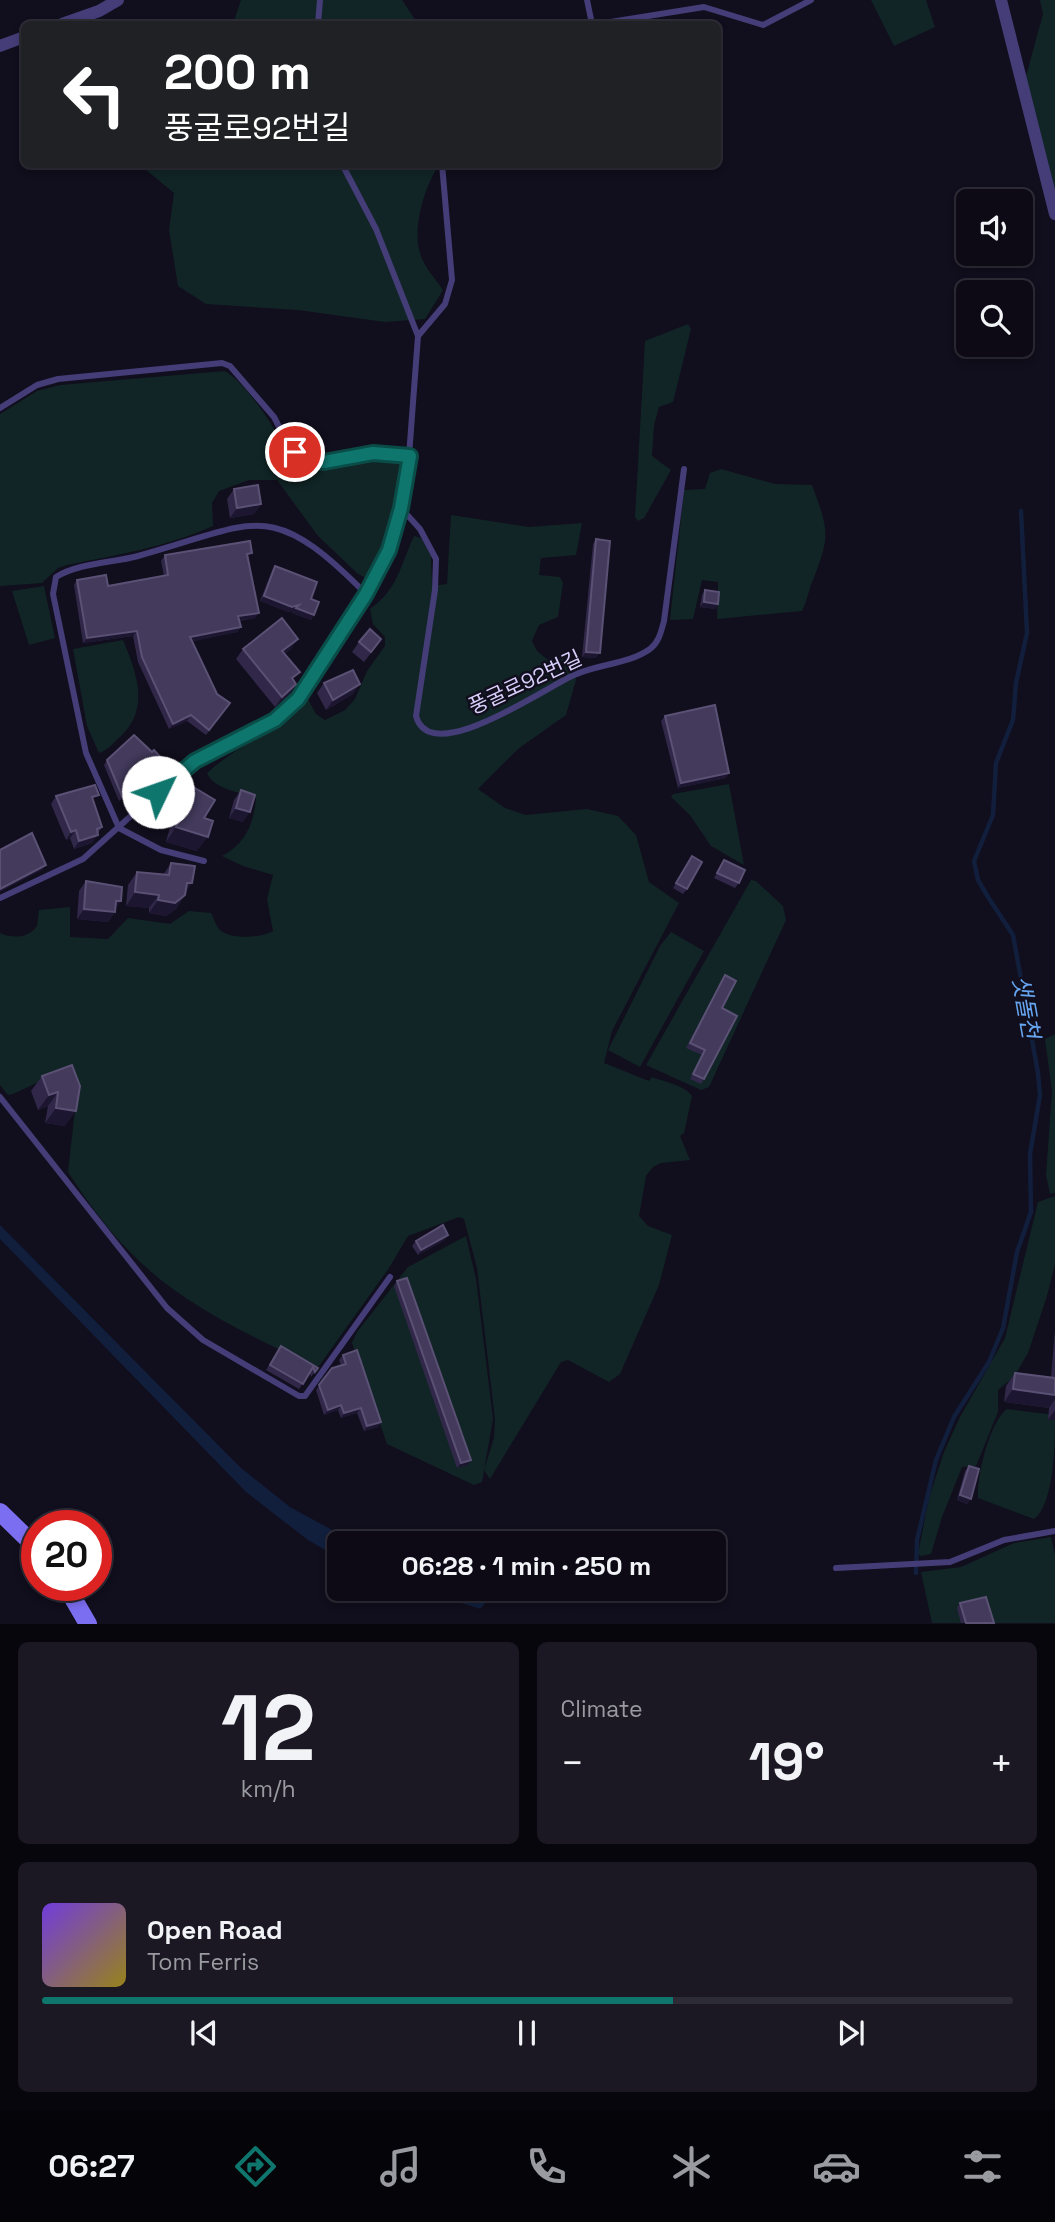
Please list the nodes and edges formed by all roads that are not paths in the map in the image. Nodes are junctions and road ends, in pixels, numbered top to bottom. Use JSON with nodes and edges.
{"nodes":[{"id":1,"x":118,"y":0,"type":"edge"},
{"id":2,"x":320,"y":0,"type":"edge"},
{"id":3,"x":587,"y":0,"type":"edge"},
{"id":4,"x":811,"y":0,"type":"edge"},
{"id":5,"x":1001,"y":0,"type":"edge"},
{"id":6,"x":71,"y":21,"type":"edge"},
{"id":7,"x":318,"y":21,"type":"edge"},
{"id":8,"x":591,"y":21,"type":"edge"},
{"id":9,"x":617,"y":21,"type":"edge"},
{"id":10,"x":21,"y":38,"type":"edge"},
{"id":11,"x":0,"y":47,"type":"edge"},
{"id":12,"x":344,"y":168,"type":"edge"},
{"id":13,"x":442,"y":168,"type":"edge"},
{"id":14,"x":1055,"y":214,"type":"edge"},
{"id":15,"x":418,"y":336,"type":"junction"},
{"id":16,"x":0,"y":408,"type":"edge"},
{"id":17,"x":410,"y":456,"type":"junction"},
{"id":18,"x":684,"y":469,"type":"dead end"},
{"id":19,"x":401,"y":508,"type":"junction"},
{"id":20,"x":366,"y":594,"type":"junction"},
{"id":21,"x":119,"y":828,"type":"junction"},
{"id":22,"x":204,"y":861,"type":"dead end"},
{"id":23,"x":0,"y":898,"type":"edge"},
{"id":24,"x":0,"y":1097,"type":"edge"},
{"id":25,"x":390,"y":1277,"type":"dead end"},
{"id":26,"x":0,"y":1512,"type":"edge"},
{"id":27,"x":1055,"y":1531,"type":"edge"},
{"id":28,"x":21,"y":1532,"type":"edge"},
{"id":29,"x":836,"y":1568,"type":"dead end"},
{"id":30,"x":75,"y":1601,"type":"edge"},
{"id":31,"x":88,"y":1623,"type":"edge"}],
"edges":[{"from":1,"to":6,"type":"street"},
{"from":2,"to":7,"type":"lane"},
{"from":3,"to":8,"type":"lane"},
{"from":4,"to":9,"type":"lane"},
{"from":5,"to":14,"type":"street"},
{"from":10,"to":11,"type":"street"},
{"from":12,"to":15,"type":"lane"},
{"from":13,"to":15,"type":"lane"},
{"from":15,"to":17,"type":"lane"},
{"from":16,"to":17,"type":"lane"},
{"from":17,"to":19,"type":"lane"},
{"from":18,"to":19,"type":"lane","name":"풍굴로92번길"},
{"from":19,"to":20,"type":"lane"},
{"from":20,"to":21,"type":"lane"},
{"from":20,"to":21,"type":"lane"},
{"from":21,"to":22,"type":"lane"},
{"from":21,"to":23,"type":"lane"},
{"from":24,"to":25,"type":"lane"},
{"from":26,"to":28,"type":"main road"},
{"from":27,"to":29,"type":"lane"},
{"from":30,"to":31,"type":"main road"}]}
